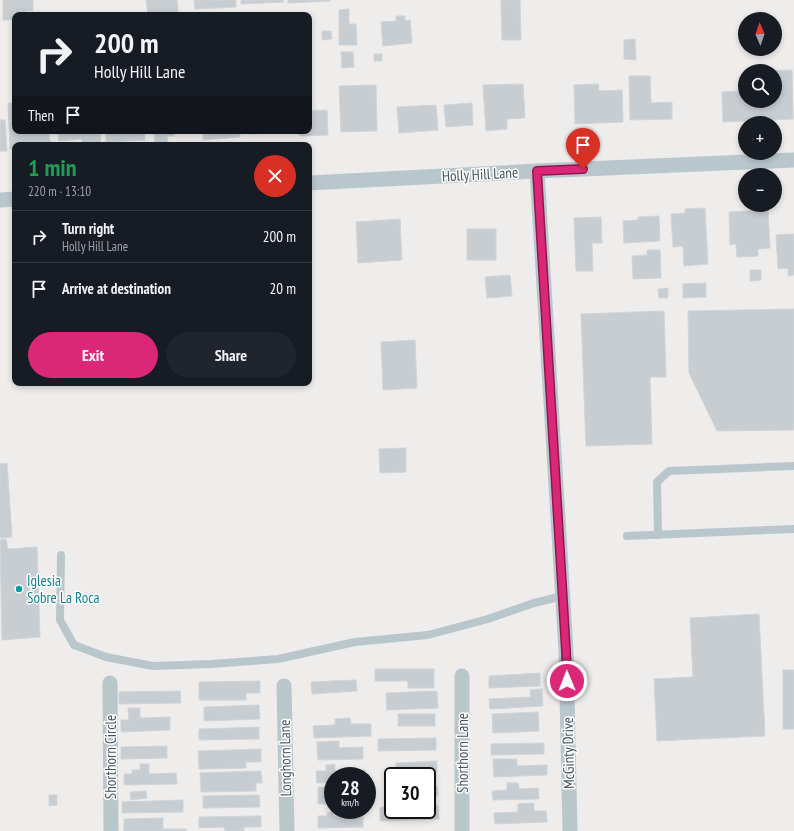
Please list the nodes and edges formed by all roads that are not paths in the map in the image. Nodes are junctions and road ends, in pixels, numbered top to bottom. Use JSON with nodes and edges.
{"nodes":[{"id":1,"x":794,"y":160,"type":"edge"},
{"id":2,"x":537,"y":171,"type":"junction"},
{"id":3,"x":312,"y":183,"type":"edge"},
{"id":4,"x":12,"y":199,"type":"edge"},
{"id":5,"x":0,"y":200,"type":"edge"},
{"id":6,"x":794,"y":466,"type":"edge"},
{"id":7,"x":794,"y":529,"type":"edge"},
{"id":8,"x":658,"y":535,"type":"junction"},
{"id":9,"x":627,"y":536,"type":"dead end"},
{"id":10,"x":61,"y":555,"type":"dead end"},
{"id":11,"x":563,"y":596,"type":"junction"},
{"id":12,"x":462,"y":676,"type":"dead end"},
{"id":13,"x":110,"y":683,"type":"dead end"},
{"id":14,"x":284,"y":686,"type":"dead end"},
{"id":15,"x":111,"y":831,"type":"edge"},
{"id":16,"x":287,"y":831,"type":"edge"},
{"id":17,"x":462,"y":831,"type":"edge"},
{"id":18,"x":570,"y":831,"type":"edge"}],
"edges":[{"from":1,"to":2,"type":"street","name":"Holly Hill Lane"},
{"from":2,"to":3,"type":"street","name":"Holly Hill Lane"},
{"from":2,"to":11,"type":"street","name":"McGinty Drive"},
{"from":4,"to":5,"type":"street"},
{"from":6,"to":8,"type":"lane"},
{"from":7,"to":8,"type":"lane"},
{"from":8,"to":9,"type":"lane"},
{"from":10,"to":11,"type":"lane"},
{"from":11,"to":18,"type":"street","name":"McGinty Drive"},
{"from":12,"to":17,"type":"street","name":"Shorthorn Lane"},
{"from":13,"to":15,"type":"street","name":"Shorthorn Circle"},
{"from":14,"to":16,"type":"street","name":"Longhorn Lane"}]}
